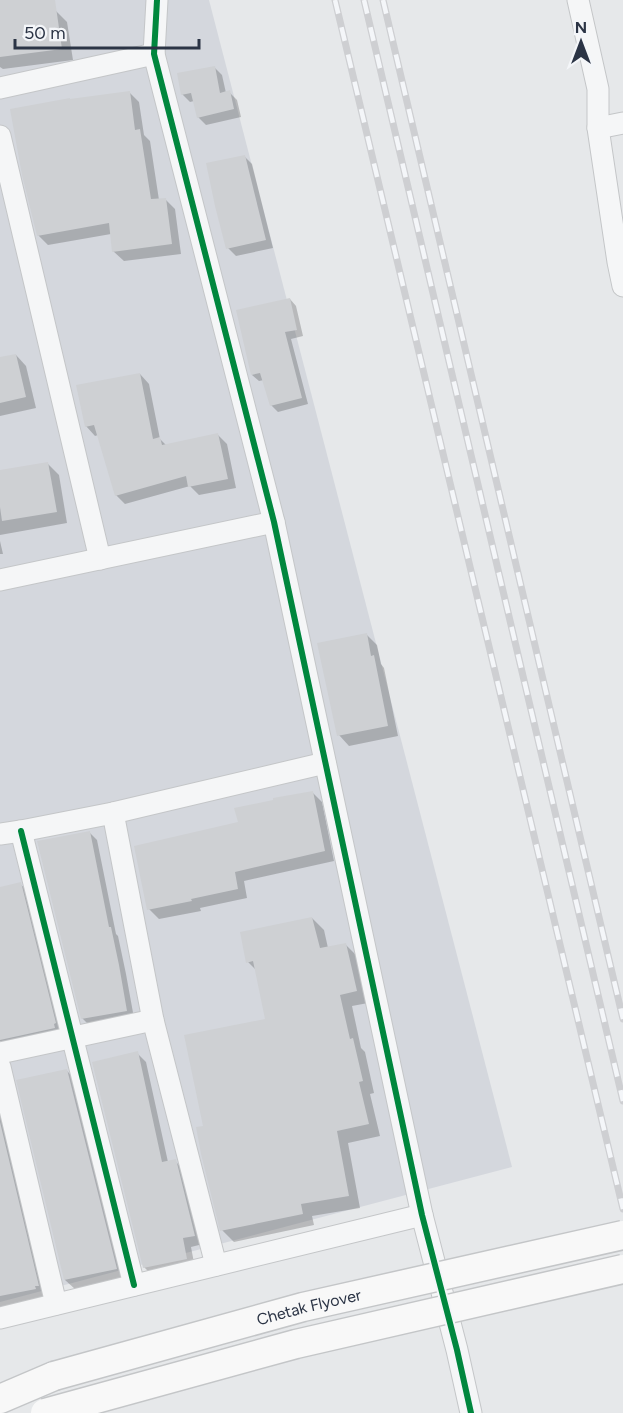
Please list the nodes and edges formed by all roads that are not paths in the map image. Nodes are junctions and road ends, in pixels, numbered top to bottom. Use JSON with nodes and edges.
{"nodes":[{"id":1,"x":157,"y":0,"type":"edge"},
{"id":2,"x":578,"y":0,"type":"edge"},
{"id":3,"x":154,"y":54,"type":"junction"},
{"id":4,"x":0,"y":88,"type":"edge"},
{"id":5,"x":623,"y":123,"type":"edge"},
{"id":6,"x":598,"y":128,"type":"junction"},
{"id":7,"x":0,"y":136,"type":"edge"},
{"id":8,"x":620,"y":261,"type":"edge"},
{"id":9,"x":623,"y":286,"type":"edge"},
{"id":10,"x":274,"y":522,"type":"junction"},
{"id":11,"x":100,"y":559,"type":"junction"},
{"id":12,"x":0,"y":580,"type":"edge"},
{"id":13,"x":325,"y":763,"type":"junction"},
{"id":14,"x":113,"y":813,"type":"junction"},
{"id":15,"x":10,"y":832,"type":"edge"},
{"id":16,"x":153,"y":1020,"type":"junction"},
{"id":17,"x":72,"y":1038,"type":"junction"},
{"id":18,"x":0,"y":1053,"type":"edge"},
{"id":19,"x":0,"y":1067,"type":"edge"},
{"id":20,"x":422,"y":1215,"type":"junction"},
{"id":21,"x":623,"y":1234,"type":"edge"},
{"id":22,"x":216,"y":1265,"type":"junction"},
{"id":23,"x":623,"y":1269,"type":"edge"},
{"id":24,"x":134,"y":1285,"type":"junction"},
{"id":25,"x":56,"y":1304,"type":"junction"},
{"id":26,"x":0,"y":1318,"type":"edge"},
{"id":27,"x":0,"y":1399,"type":"edge"},
{"id":28,"x":45,"y":1413,"type":"edge"},
{"id":29,"x":471,"y":1413,"type":"edge"}],
"edges":[{"from":1,"to":3,"type":"street"},
{"from":2,"to":6,"type":"street"},
{"from":3,"to":4,"type":"street"},
{"from":3,"to":10,"type":"street"},
{"from":5,"to":6,"type":"street"},
{"from":6,"to":8,"type":"street"},
{"from":7,"to":11,"type":"street"},
{"from":8,"to":9,"type":"street"},
{"from":10,"to":11,"type":"street"},
{"from":10,"to":13,"type":"street"},
{"from":11,"to":12,"type":"street"},
{"from":13,"to":14,"type":"street"},
{"from":13,"to":20,"type":"street"},
{"from":14,"to":15,"type":"street"},
{"from":14,"to":16,"type":"street"},
{"from":15,"to":17,"type":"street"},
{"from":16,"to":17,"type":"street"},
{"from":16,"to":22,"type":"street"},
{"from":17,"to":18,"type":"street"},
{"from":17,"to":24,"type":"street"},
{"from":19,"to":25,"type":"street"},
{"from":20,"to":22,"type":"street"},
{"from":20,"to":29,"type":"street"},
{"from":21,"to":27,"type":"main road","name":"Chetak Flyover","bridge":true},
{"from":22,"to":24,"type":"street"},
{"from":23,"to":28,"type":"main road","name":"Chetak Flyover","bridge":true},
{"from":24,"to":25,"type":"street"},
{"from":25,"to":26,"type":"street"}]}
